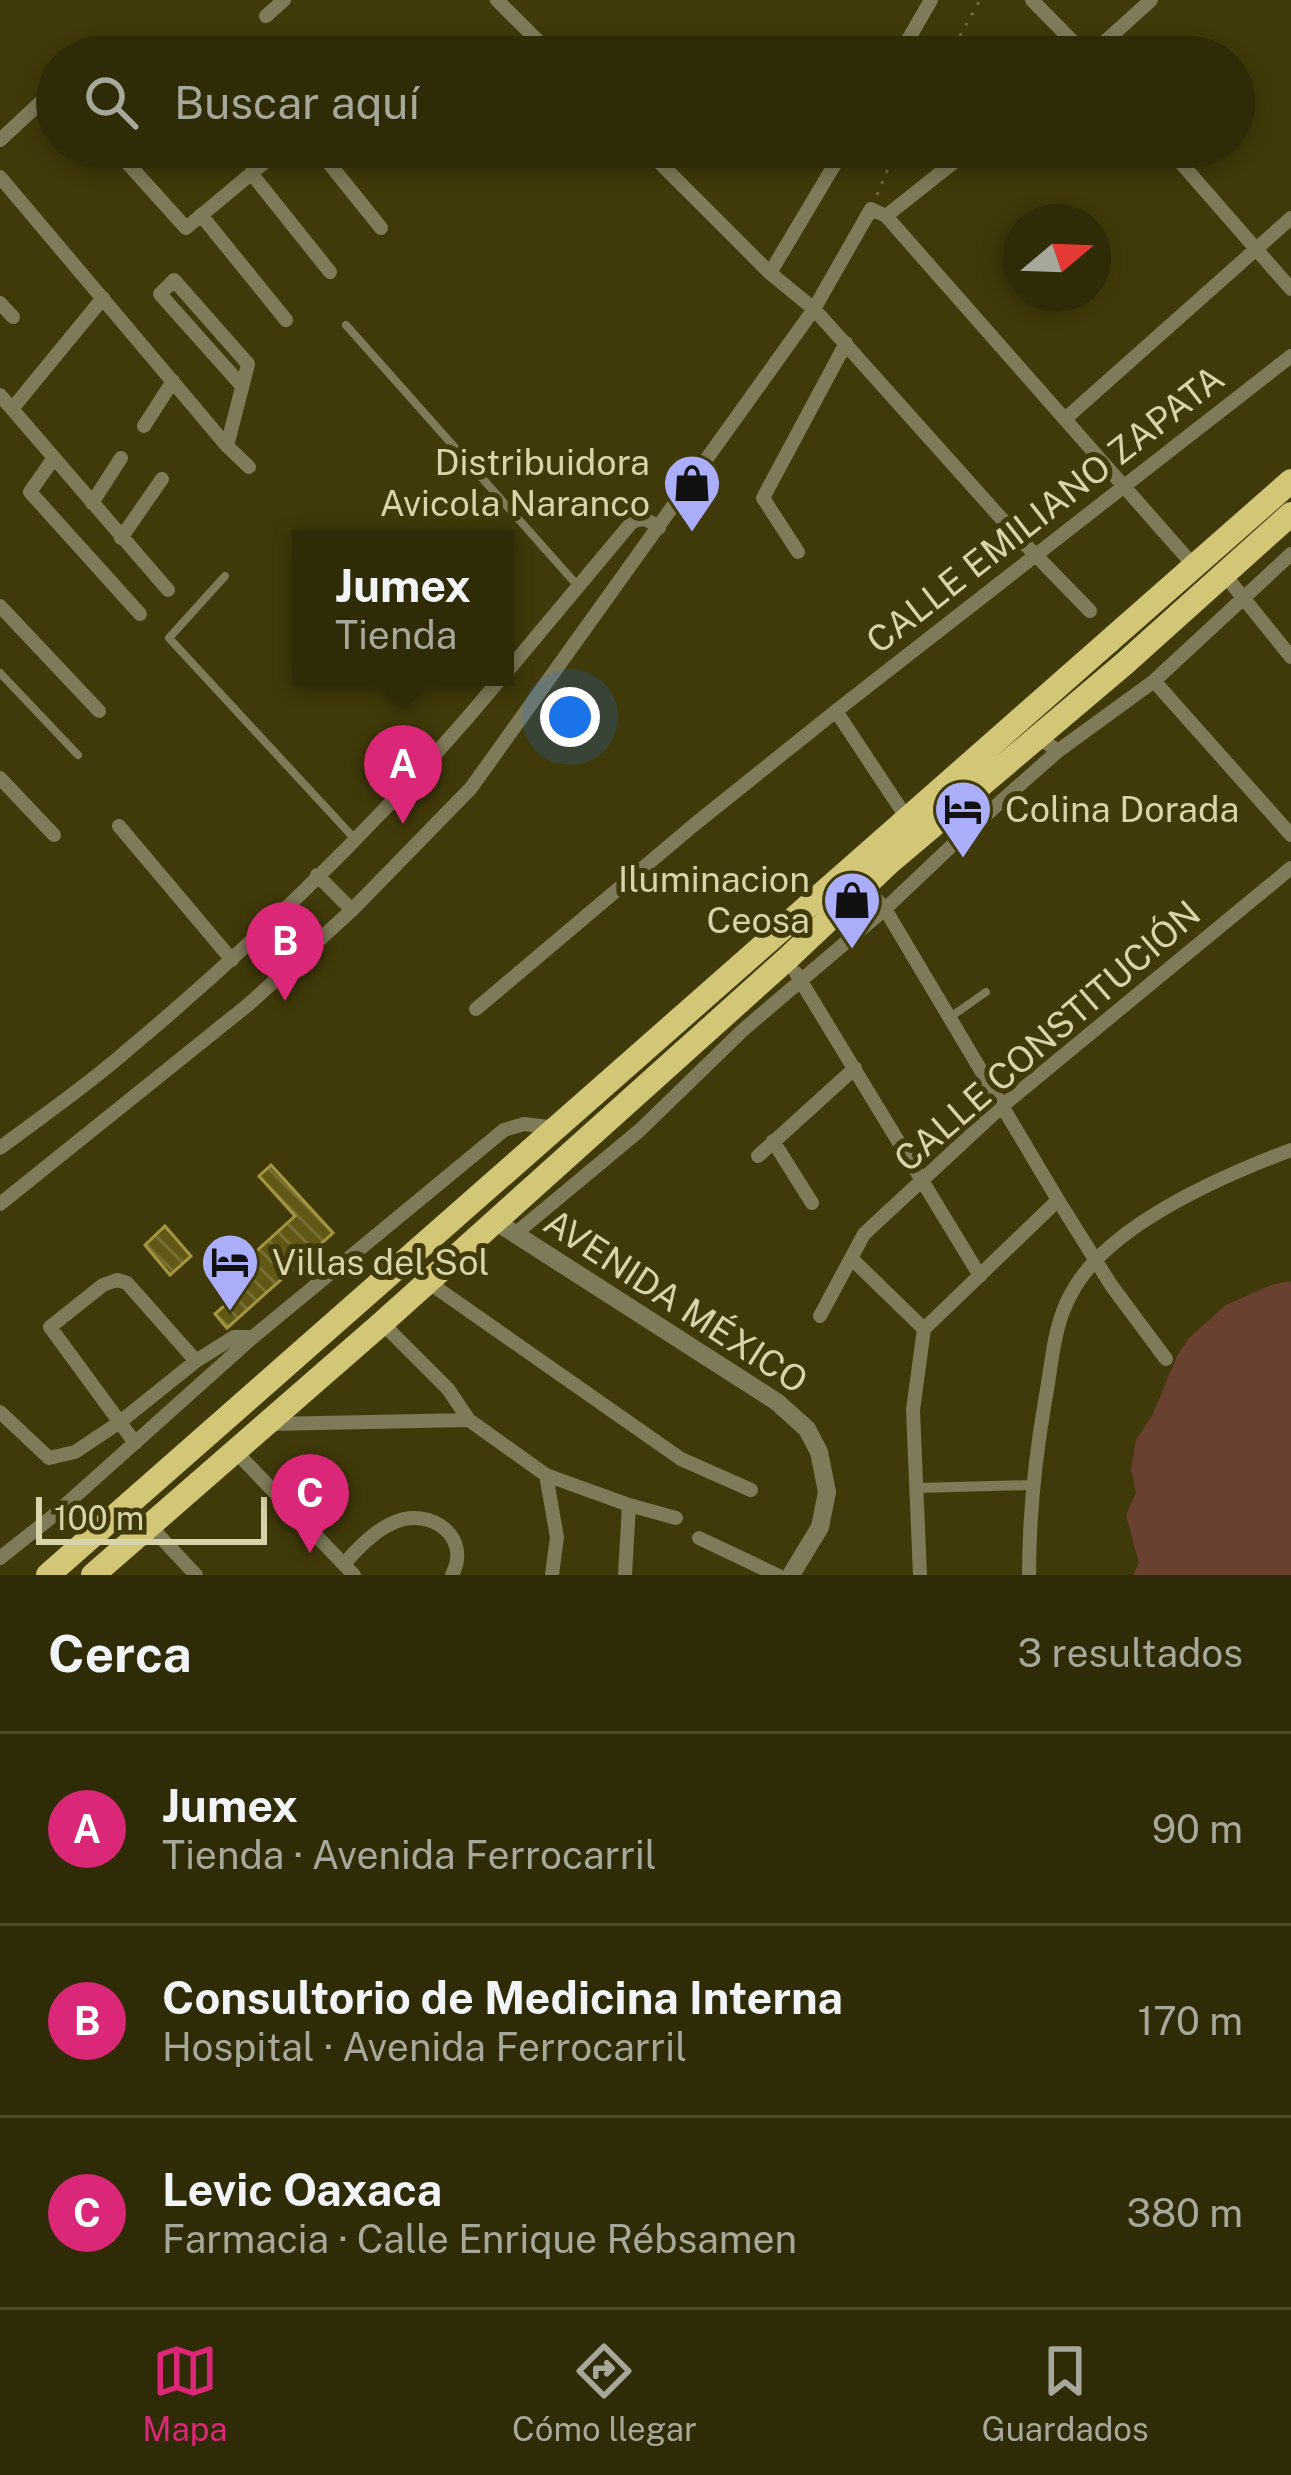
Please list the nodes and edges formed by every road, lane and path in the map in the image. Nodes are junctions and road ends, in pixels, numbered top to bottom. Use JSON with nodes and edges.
{"nodes":[{"id":1,"x":284,"y":0,"type":"edge"},
{"id":2,"x":497,"y":0,"type":"edge"},
{"id":3,"x":931,"y":0,"type":"edge"},
{"id":4,"x":980,"y":0,"type":"edge"},
{"id":5,"x":1032,"y":0,"type":"edge"},
{"id":6,"x":1151,"y":0,"type":"edge"},
{"id":7,"x":266,"y":16,"type":"dead end"},
{"id":8,"x":533,"y":36,"type":"edge"},
{"id":9,"x":910,"y":36,"type":"edge"},
{"id":10,"x":960,"y":36,"type":"edge"},
{"id":11,"x":1067,"y":36,"type":"edge"},
{"id":12,"x":1111,"y":36,"type":"edge"},
{"id":13,"x":36,"y":107,"type":"edge"},
{"id":14,"x":0,"y":140,"type":"edge"},
{"id":15,"x":132,"y":168,"type":"edge"},
{"id":16,"x":257,"y":168,"type":"edge"},
{"id":17,"x":333,"y":168,"type":"edge"},
{"id":18,"x":665,"y":168,"type":"edge"},
{"id":19,"x":832,"y":168,"type":"edge"},
{"id":20,"x":891,"y":168,"type":"edge"},
{"id":21,"x":943,"y":168,"type":"edge"},
{"id":22,"x":1186,"y":168,"type":"edge"},
{"id":23,"x":251,"y":173,"type":"junction"},
{"id":24,"x":0,"y":176,"type":"edge"},
{"id":25,"x":878,"y":213,"type":"junction"},
{"id":26,"x":201,"y":215,"type":"junction"},
{"id":27,"x":1291,"y":218,"type":"edge"},
{"id":28,"x":381,"y":228,"type":"dead end"},
{"id":29,"x":1257,"y":249,"type":"junction"},
{"id":30,"x":330,"y":272,"type":"dead end"},
{"id":31,"x":770,"y":273,"type":"junction"},
{"id":32,"x":1291,"y":289,"type":"edge"},
{"id":33,"x":104,"y":298,"type":"junction"},
{"id":34,"x":0,"y":303,"type":"edge"},
{"id":35,"x":814,"y":309,"type":"junction"},
{"id":36,"x":13,"y":316,"type":"dead end"},
{"id":37,"x":286,"y":320,"type":"dead end"},
{"id":38,"x":346,"y":325,"type":"dead end"},
{"id":39,"x":846,"y":343,"type":"junction"},
{"id":40,"x":1291,"y":356,"type":"edge"},
{"id":41,"x":173,"y":381,"type":"junction"},
{"id":42,"x":242,"y":386,"type":"junction"},
{"id":43,"x":0,"y":395,"type":"edge"},
{"id":44,"x":13,"y":409,"type":"junction"},
{"id":45,"x":1065,"y":418,"type":"junction"},
{"id":46,"x":144,"y":427,"type":"dead end"},
{"id":47,"x":227,"y":446,"type":"junction"},
{"id":48,"x":121,"y":458,"type":"dead end"},
{"id":49,"x":53,"y":459,"type":"junction"},
{"id":50,"x":249,"y":467,"type":"dead end"},
{"id":51,"x":162,"y":479,"type":"dead end"},
{"id":52,"x":1291,"y":481,"type":"edge"},
{"id":53,"x":1125,"y":487,"type":"junction"},
{"id":54,"x":92,"y":503,"type":"junction"},
{"id":55,"x":1291,"y":514,"type":"edge"},
{"id":56,"x":659,"y":529,"type":"junction"},
{"id":57,"x":122,"y":538,"type":"junction"},
{"id":58,"x":798,"y":552,"type":"dead end"},
{"id":59,"x":1291,"y":554,"type":"edge"},
{"id":60,"x":1036,"y":555,"type":"junction"},
{"id":61,"x":1194,"y":566,"type":"junction"},
{"id":62,"x":1224,"y":574,"type":"junction"},
{"id":63,"x":225,"y":576,"type":"dead end"},
{"id":64,"x":582,"y":581,"type":"junction"},
{"id":65,"x":168,"y":590,"type":"dead end"},
{"id":66,"x":1241,"y":597,"type":"junction"},
{"id":67,"x":1090,"y":611,"type":"dead end"},
{"id":68,"x":140,"y":614,"type":"dead end"},
{"id":69,"x":4,"y":615,"type":"edge"},
{"id":70,"x":1291,"y":657,"type":"edge"},
{"id":71,"x":514,"y":663,"type":"edge"},
{"id":72,"x":0,"y":673,"type":"edge"},
{"id":73,"x":1154,"y":681,"type":"junction"},
{"id":74,"x":495,"y":686,"type":"edge"},
{"id":75,"x":99,"y":711,"type":"dead end"},
{"id":76,"x":836,"y":711,"type":"junction"},
{"id":77,"x":1048,"y":744,"type":"junction"},
{"id":78,"x":78,"y":755,"type":"dead end"},
{"id":79,"x":0,"y":778,"type":"edge"},
{"id":80,"x":908,"y":820,"type":"junction"},
{"id":81,"x":119,"y":826,"type":"dead end"},
{"id":82,"x":54,"y":835,"type":"dead end"},
{"id":83,"x":1291,"y":835,"type":"edge"},
{"id":84,"x":354,"y":838,"type":"junction"},
{"id":85,"x":1291,"y":868,"type":"edge"},
{"id":86,"x":317,"y":875,"type":"junction"},
{"id":87,"x":865,"y":886,"type":"junction"},
{"id":88,"x":885,"y":909,"type":"junction"},
{"id":89,"x":352,"y":910,"type":"junction"},
{"id":90,"x":232,"y":960,"type":"junction"},
{"id":91,"x":794,"y":969,"type":"junction"},
{"id":92,"x":986,"y":992,"type":"dead end"},
{"id":93,"x":476,"y":1009,"type":"dead end"},
{"id":94,"x":949,"y":1018,"type":"junction"},
{"id":95,"x":854,"y":1068,"type":"junction"},
{"id":96,"x":1001,"y":1107,"type":"junction"},
{"id":97,"x":557,"y":1129,"type":"junction"},
{"id":98,"x":773,"y":1141,"type":"junction"},
{"id":99,"x":0,"y":1148,"type":"edge"},
{"id":100,"x":1291,"y":1150,"type":"edge"},
{"id":101,"x":758,"y":1156,"type":"dead end"},
{"id":102,"x":923,"y":1180,"type":"junction"},
{"id":103,"x":1058,"y":1200,"type":"junction"},
{"id":104,"x":812,"y":1203,"type":"dead end"},
{"id":105,"x":0,"y":1204,"type":"edge"},
{"id":106,"x":505,"y":1228,"type":"junction"},
{"id":107,"x":851,"y":1258,"type":"junction"},
{"id":108,"x":1096,"y":1260,"type":"junction"},
{"id":109,"x":980,"y":1276,"type":"junction"},
{"id":110,"x":428,"y":1282,"type":"junction"},
{"id":111,"x":820,"y":1316,"type":"dead end"},
{"id":112,"x":382,"y":1323,"type":"junction"},
{"id":113,"x":925,"y":1329,"type":"junction"},
{"id":114,"x":253,"y":1337,"type":"junction"},
{"id":115,"x":1166,"y":1359,"type":"dead end"},
{"id":116,"x":196,"y":1361,"type":"junction"},
{"id":117,"x":0,"y":1412,"type":"edge"},
{"id":118,"x":469,"y":1420,"type":"junction"},
{"id":119,"x":120,"y":1422,"type":"junction"},
{"id":120,"x":269,"y":1424,"type":"junction"},
{"id":121,"x":134,"y":1444,"type":"junction"},
{"id":122,"x":235,"y":1451,"type":"junction"},
{"id":123,"x":546,"y":1475,"type":"junction"},
{"id":124,"x":1031,"y":1486,"type":"junction"},
{"id":125,"x":917,"y":1488,"type":"junction"},
{"id":126,"x":752,"y":1490,"type":"dead end"},
{"id":127,"x":628,"y":1505,"type":"junction"},
{"id":128,"x":676,"y":1518,"type":"dead end"},
{"id":129,"x":148,"y":1525,"type":"junction"},
{"id":130,"x":699,"y":1538,"type":"dead end"},
{"id":131,"x":0,"y":1558,"type":"edge"},
{"id":132,"x":349,"y":1570,"type":"edge"},
{"id":133,"x":48,"y":1575,"type":"edge"},
{"id":134,"x":93,"y":1575,"type":"edge"},
{"id":135,"x":196,"y":1575,"type":"edge"},
{"id":136,"x":452,"y":1575,"type":"edge"},
{"id":137,"x":552,"y":1575,"type":"edge"},
{"id":138,"x":626,"y":1575,"type":"edge"},
{"id":139,"x":777,"y":1575,"type":"edge"},
{"id":140,"x":791,"y":1575,"type":"edge"},
{"id":141,"x":920,"y":1575,"type":"edge"},
{"id":142,"x":1029,"y":1575,"type":"edge"}],
"edges":[{"from":1,"to":7,"type":"street"},
{"from":2,"to":8,"type":"street"},
{"from":3,"to":9,"type":"street"},
{"from":4,"to":10,"type":"path"},
{"from":5,"to":11,"type":"street"},
{"from":6,"to":12,"type":"street"},
{"from":13,"to":14,"type":"street"},
{"from":15,"to":26,"type":"street"},
{"from":16,"to":23,"type":"street"},
{"from":17,"to":28,"type":"street"},
{"from":18,"to":31,"type":"street"},
{"from":19,"to":31,"type":"street"},
{"from":20,"to":25,"type":"path"},
{"from":21,"to":25,"type":"street"},
{"from":22,"to":29,"type":"street"},
{"from":23,"to":26,"type":"street"},
{"from":23,"to":30,"type":"street"},
{"from":24,"to":33,"type":"street"},
{"from":25,"to":35,"type":"street"},
{"from":25,"to":45,"type":"street"},
{"from":26,"to":37,"type":"street"},
{"from":27,"to":29,"type":"street"},
{"from":29,"to":32,"type":"street"},
{"from":29,"to":45,"type":"street"},
{"from":31,"to":35,"type":"street"},
{"from":33,"to":41,"type":"street"},
{"from":33,"to":44,"type":"street"},
{"from":34,"to":36,"type":"street"},
{"from":35,"to":39,"type":"street"},
{"from":35,"to":56,"type":"street"},
{"from":38,"to":64,"type":"lane"},
{"from":39,"to":58,"type":"street"},
{"from":39,"to":60,"type":"street"},
{"from":40,"to":53,"type":"street","name":"CALLE EMILIANO ZAPATA"},
{"from":41,"to":46,"type":"street"},
{"from":41,"to":47,"type":"street"},
{"from":42,"to":42,"type":"street"},
{"from":42,"to":47,"type":"street"},
{"from":43,"to":44,"type":"street"},
{"from":44,"to":49,"type":"street"},
{"from":45,"to":53,"type":"street"},
{"from":47,"to":50,"type":"street"},
{"from":48,"to":54,"type":"street"},
{"from":49,"to":54,"type":"street"},
{"from":49,"to":68,"type":"street"},
{"from":51,"to":57,"type":"street"},
{"from":52,"to":61,"type":"highway"},
{"from":53,"to":60,"type":"street","name":"CALLE EMILIANO ZAPATA"},
{"from":53,"to":61,"type":"street"},
{"from":54,"to":57,"type":"street"},
{"from":55,"to":62,"type":"highway"},
{"from":56,"to":64,"type":"street"},
{"from":56,"to":89,"type":"street"},
{"from":57,"to":65,"type":"street"},
{"from":59,"to":66,"type":"street"},
{"from":60,"to":67,"type":"street"},
{"from":60,"to":76,"type":"street","name":"CALLE EMILIANO ZAPATA"},
{"from":61,"to":80,"type":"highway"},
{"from":62,"to":66,"type":"street"},
{"from":62,"to":77,"type":"highway"},
{"from":63,"to":84,"type":"lane"},
{"from":64,"to":71,"type":"street"},
{"from":66,"to":70,"type":"street"},
{"from":66,"to":73,"type":"street"},
{"from":69,"to":75,"type":"street"},
{"from":72,"to":78,"type":"lane"},
{"from":73,"to":77,"type":"street"},
{"from":73,"to":83,"type":"street"},
{"from":74,"to":84,"type":"street"},
{"from":76,"to":80,"type":"street"},
{"from":76,"to":93,"type":"street","name":"CALLE EMILIANO ZAPATA"},
{"from":77,"to":87,"type":"highway"},
{"from":77,"to":88,"type":"street"},
{"from":79,"to":82,"type":"street"},
{"from":80,"to":97,"type":"highway"},
{"from":81,"to":90,"type":"street"},
{"from":84,"to":86,"type":"street"},
{"from":85,"to":96,"type":"street","name":"CALLE CONSTITUCIÓN"},
{"from":86,"to":89,"type":"street"},
{"from":86,"to":90,"type":"street"},
{"from":87,"to":88,"type":"street"},
{"from":87,"to":91,"type":"highway"},
{"from":88,"to":91,"type":"street"},
{"from":88,"to":94,"type":"street"},
{"from":89,"to":105,"type":"street"},
{"from":90,"to":99,"type":"street"},
{"from":91,"to":95,"type":"street"},
{"from":91,"to":106,"type":"highway"},
{"from":92,"to":94,"type":"lane"},
{"from":94,"to":96,"type":"street"},
{"from":95,"to":98,"type":"street"},
{"from":95,"to":102,"type":"street"},
{"from":96,"to":102,"type":"street","name":"CALLE CONSTITUCIÓN"},
{"from":96,"to":103,"type":"street"},
{"from":97,"to":114,"type":"street"},
{"from":97,"to":133,"type":"highway"},
{"from":98,"to":101,"type":"street"},
{"from":98,"to":104,"type":"street"},
{"from":100,"to":108,"type":"street"},
{"from":102,"to":107,"type":"street","name":"CALLE CONSTITUCIÓN"},
{"from":102,"to":109,"type":"street"},
{"from":103,"to":108,"type":"street"},
{"from":103,"to":109,"type":"street"},
{"from":106,"to":110,"type":"highway"},
{"from":106,"to":140,"type":"street","name":"AVENIDA MÉXICO"},
{"from":107,"to":111,"type":"street","name":"CALLE CONSTITUCIÓN"},
{"from":107,"to":113,"type":"street"},
{"from":108,"to":115,"type":"street"},
{"from":108,"to":124,"type":"street"},
{"from":109,"to":113,"type":"street"},
{"from":110,"to":112,"type":"highway"},
{"from":110,"to":126,"type":"street"},
{"from":112,"to":118,"type":"street"},
{"from":112,"to":120,"type":"highway"},
{"from":113,"to":125,"type":"street"},
{"from":114,"to":116,"type":"street"},
{"from":114,"to":121,"type":"street"},
{"from":116,"to":119,"type":"street"},
{"from":116,"to":119,"type":"street"},
{"from":117,"to":119,"type":"street"},
{"from":118,"to":120,"type":"street"},
{"from":118,"to":123,"type":"street"},
{"from":119,"to":121,"type":"street"},
{"from":120,"to":122,"type":"highway"},
{"from":121,"to":131,"type":"street"},
{"from":122,"to":129,"type":"highway"},
{"from":122,"to":132,"type":"street"},
{"from":123,"to":127,"type":"street"},
{"from":123,"to":137,"type":"street"},
{"from":124,"to":125,"type":"street"},
{"from":124,"to":142,"type":"street"},
{"from":125,"to":141,"type":"street"},
{"from":127,"to":128,"type":"street"},
{"from":127,"to":138,"type":"street"},
{"from":129,"to":134,"type":"highway"},
{"from":129,"to":135,"type":"street"},
{"from":130,"to":139,"type":"street"},
{"from":132,"to":136,"type":"street"}]}
